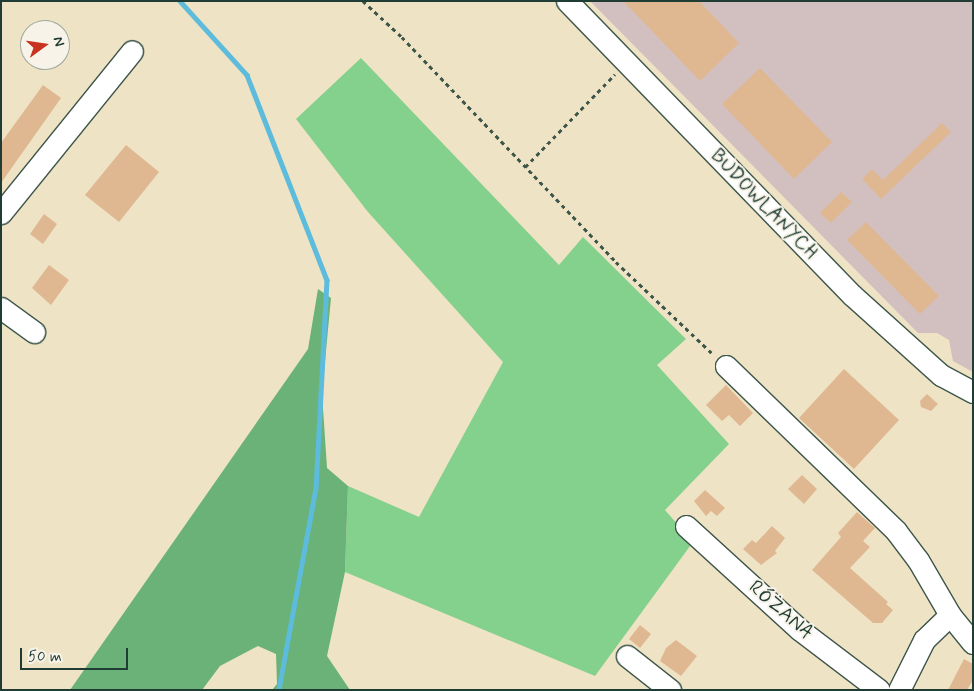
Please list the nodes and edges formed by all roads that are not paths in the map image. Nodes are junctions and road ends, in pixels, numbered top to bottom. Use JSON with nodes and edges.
{"nodes":[{"id":1,"x":567,"y":1,"type":"edge"},
{"id":2,"x":132,"y":51,"type":"dead end"},
{"id":3,"x":1,"y":214,"type":"edge"},
{"id":4,"x":1,"y":308,"type":"edge"},
{"id":5,"x":34,"y":332,"type":"dead end"},
{"id":6,"x":726,"y":366,"type":"road end"},
{"id":7,"x":973,"y":392,"type":"edge"},
{"id":8,"x":686,"y":526,"type":"dead end"},
{"id":9,"x":950,"y":615,"type":"junction"},
{"id":10,"x":973,"y":643,"type":"edge"},
{"id":11,"x":627,"y":656,"type":"dead end"},
{"id":12,"x":670,"y":690,"type":"edge"},
{"id":13,"x":879,"y":690,"type":"edge"},
{"id":14,"x":899,"y":690,"type":"edge"}],
"edges":[{"from":1,"to":7,"type":"street","name":"BUDOWLANYCH"},
{"from":2,"to":3,"type":"street"},
{"from":4,"to":5,"type":"street"},
{"from":6,"to":9,"type":"street"},
{"from":8,"to":13,"type":"street","name":"RÓŻANA"},
{"from":9,"to":10,"type":"street"},
{"from":9,"to":14,"type":"street"},
{"from":11,"to":12,"type":"street"}]}
